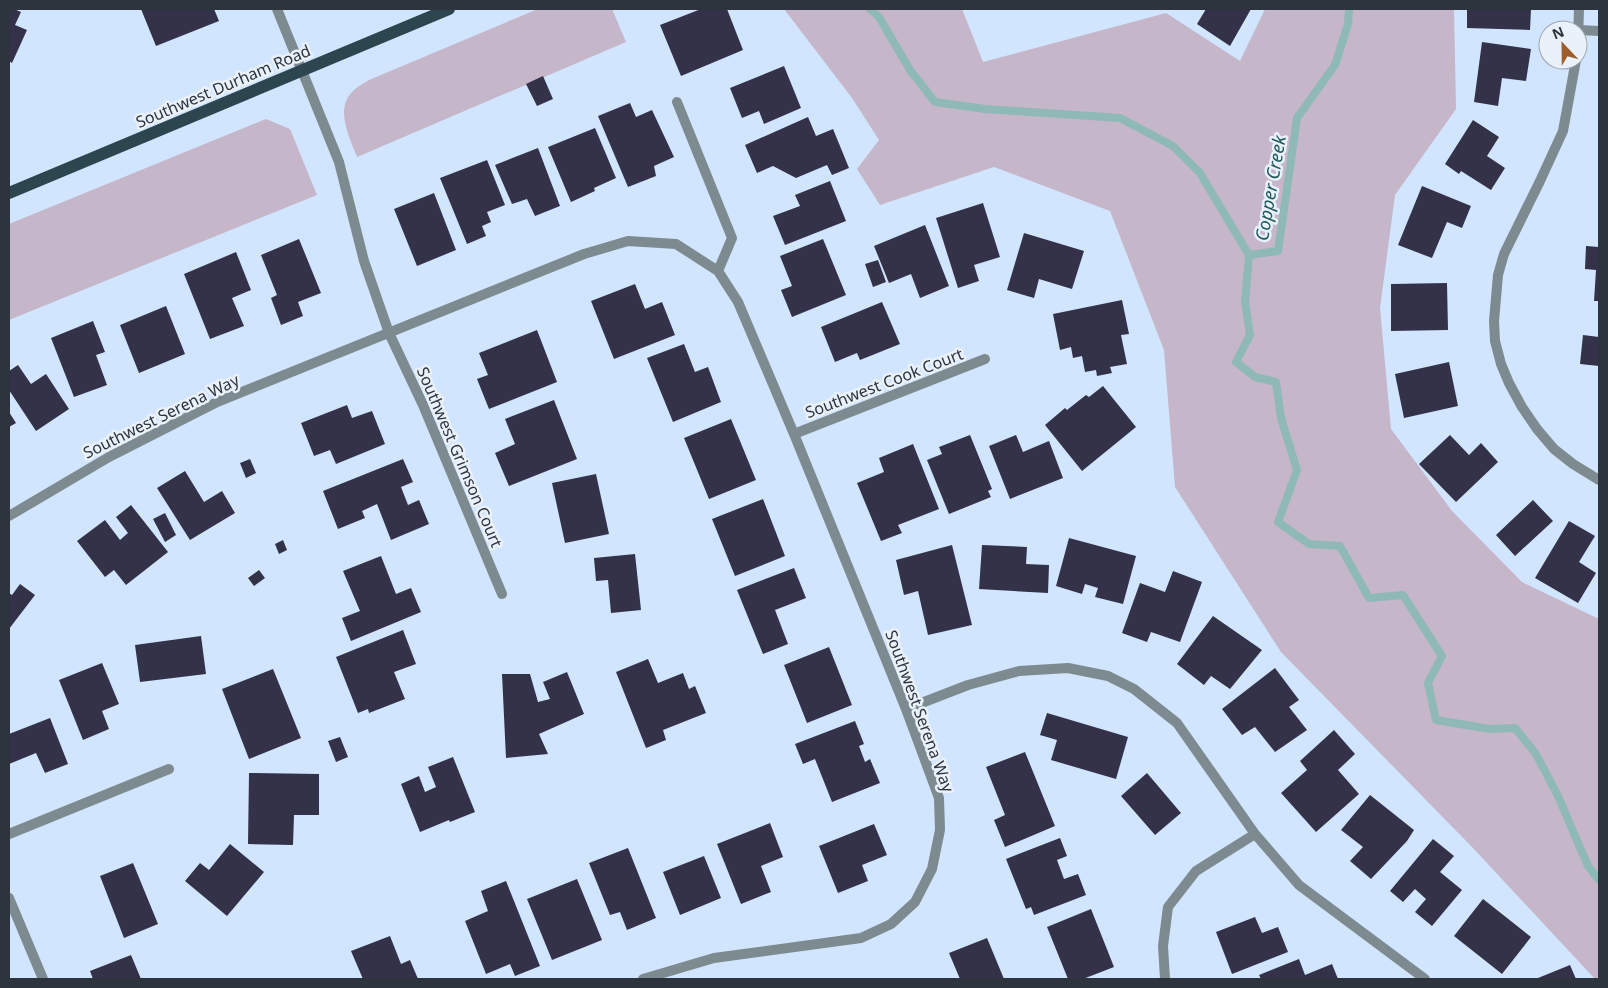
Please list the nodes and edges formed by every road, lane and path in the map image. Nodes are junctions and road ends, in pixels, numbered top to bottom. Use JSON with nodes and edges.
{"nodes":[{"id":1,"x":277,"y":9,"type":"edge"},
{"id":2,"x":449,"y":9,"type":"edge"},
{"id":3,"x":302,"y":70,"type":"junction"},
{"id":4,"x":1574,"y":70,"type":"edge"},
{"id":5,"x":677,"y":102,"type":"dead end"},
{"id":6,"x":9,"y":192,"type":"edge"},
{"id":7,"x":718,"y":271,"type":"junction"},
{"id":8,"x":389,"y":333,"type":"junction"},
{"id":9,"x":985,"y":360,"type":"dead end"},
{"id":10,"x":794,"y":434,"type":"junction"},
{"id":11,"x":1599,"y":480,"type":"edge"},
{"id":12,"x":9,"y":516,"type":"edge"},
{"id":13,"x":502,"y":594,"type":"dead end"},
{"id":14,"x":906,"y":709,"type":"junction"},
{"id":15,"x":169,"y":769,"type":"dead end"},
{"id":16,"x":9,"y":834,"type":"edge"},
{"id":17,"x":1255,"y":834,"type":"junction"},
{"id":18,"x":9,"y":898,"type":"edge"},
{"id":19,"x":43,"y":979,"type":"edge"},
{"id":20,"x":643,"y":979,"type":"edge"},
{"id":21,"x":1165,"y":979,"type":"edge"},
{"id":22,"x":1424,"y":979,"type":"edge"}],
"edges":[{"from":1,"to":3,"type":"street"},
{"from":2,"to":3,"type":"main road","name":"Southwest Durham Road"},
{"from":3,"to":6,"type":"main road","name":"Southwest Durham Road"},
{"from":3,"to":8,"type":"street"},
{"from":4,"to":11,"type":"street"},
{"from":5,"to":7,"type":"street"},
{"from":7,"to":8,"type":"street","name":"Southwest Serena Way"},
{"from":7,"to":10,"type":"street","name":"Southwest Serena Way"},
{"from":8,"to":12,"type":"street","name":"Southwest Serena Way"},
{"from":8,"to":13,"type":"street","name":"Southwest Grimson Court"},
{"from":9,"to":10,"type":"street","name":"Southwest Cook Court"},
{"from":10,"to":14,"type":"street","name":"Southwest Serena Way"},
{"from":14,"to":17,"type":"street"},
{"from":14,"to":20,"type":"street","name":"Southwest Serena Way"},
{"from":15,"to":16,"type":"street"},
{"from":17,"to":21,"type":"street"},
{"from":17,"to":22,"type":"street"},
{"from":18,"to":19,"type":"street"}]}
